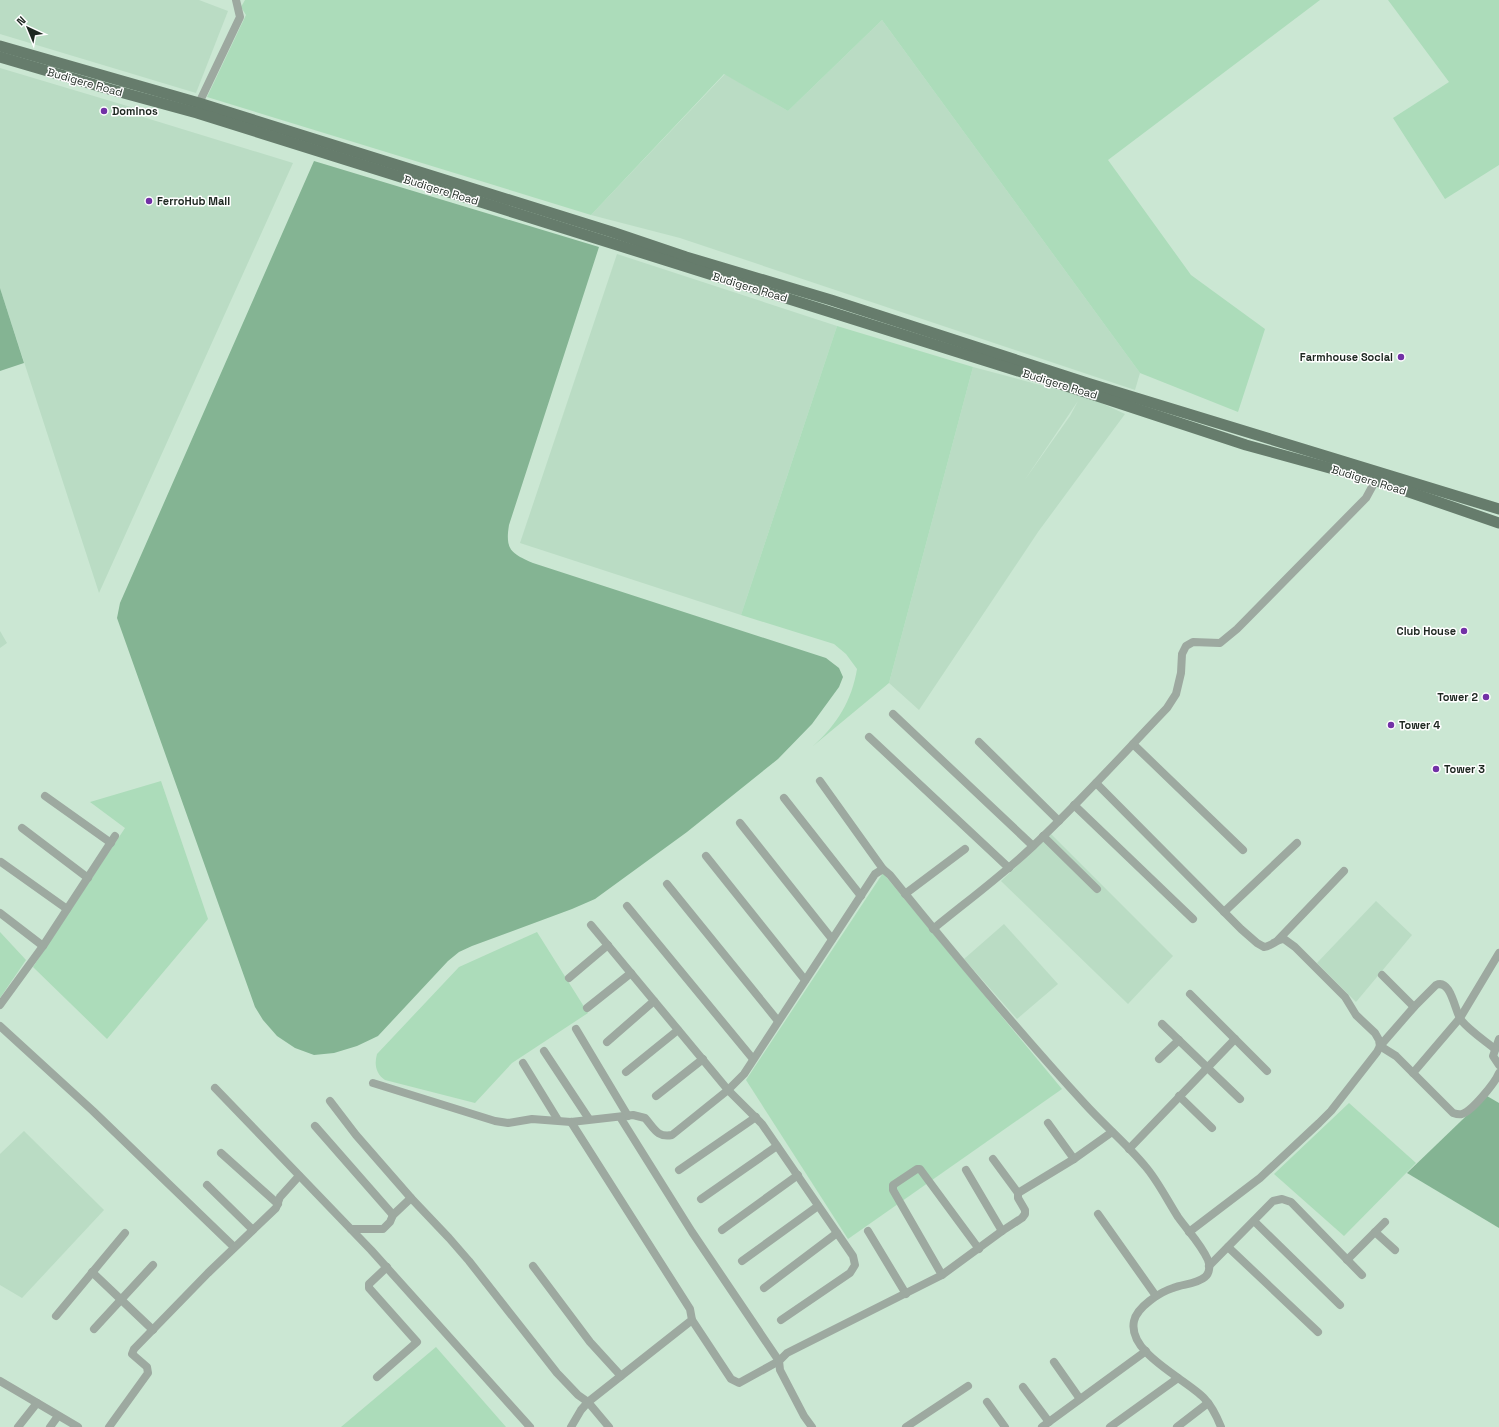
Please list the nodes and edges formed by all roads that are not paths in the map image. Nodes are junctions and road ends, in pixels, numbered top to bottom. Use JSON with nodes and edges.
{"nodes":[{"id":1,"x":236,"y":0,"type":"edge"},
{"id":2,"x":0,"y":46,"type":"edge"},
{"id":3,"x":0,"y":57,"type":"edge"},
{"id":4,"x":199,"y":103,"type":"junction"},
{"id":5,"x":1378,"y":477,"type":"junction"},
{"id":6,"x":1499,"y":509,"type":"edge"},
{"id":7,"x":1499,"y":523,"type":"edge"},
{"id":8,"x":893,"y":714,"type":"dead end"},
{"id":9,"x":869,"y":737,"type":"dead end"},
{"id":10,"x":980,"y":742,"type":"dead end"},
{"id":11,"x":1133,"y":744,"type":"junction"},
{"id":12,"x":820,"y":781,"type":"dead end"},
{"id":13,"x":1096,"y":783,"type":"junction"},
{"id":14,"x":46,"y":796,"type":"dead end"},
{"id":15,"x":784,"y":798,"type":"dead end"},
{"id":16,"x":1074,"y":805,"type":"junction"},
{"id":17,"x":1059,"y":820,"type":"junction"},
{"id":18,"x":740,"y":823,"type":"dead end"},
{"id":19,"x":22,"y":828,"type":"dead end"},
{"id":20,"x":1043,"y":836,"type":"junction"},
{"id":21,"x":1297,"y":843,"type":"dead end"},
{"id":22,"x":1033,"y":846,"type":"junction"},
{"id":23,"x":965,"y":849,"type":"dead end"},
{"id":24,"x":1243,"y":850,"type":"dead end"},
{"id":25,"x":706,"y":856,"type":"dead end"},
{"id":26,"x":1,"y":862,"type":"edge"},
{"id":27,"x":1009,"y":868,"type":"junction"},
{"id":28,"x":883,"y":869,"type":"junction"},
{"id":29,"x":1344,"y":872,"type":"dead end"},
{"id":30,"x":88,"y":878,"type":"junction"},
{"id":31,"x":667,"y":884,"type":"dead end"},
{"id":32,"x":1097,"y":889,"type":"dead end"},
{"id":33,"x":905,"y":894,"type":"junction"},
{"id":34,"x":861,"y":896,"type":"junction"},
{"id":35,"x":627,"y":906,"type":"dead end"},
{"id":36,"x":67,"y":909,"type":"junction"},
{"id":37,"x":0,"y":912,"type":"edge"},
{"id":38,"x":1224,"y":912,"type":"junction"},
{"id":39,"x":1193,"y":919,"type":"dead end"},
{"id":40,"x":591,"y":925,"type":"dead end"},
{"id":41,"x":933,"y":929,"type":"junction"},
{"id":42,"x":832,"y":939,"type":"junction"},
{"id":43,"x":1276,"y":942,"type":"junction"},
{"id":44,"x":608,"y":945,"type":"junction"},
{"id":45,"x":43,"y":946,"type":"junction"},
{"id":46,"x":1499,"y":953,"type":"edge"},
{"id":47,"x":631,"y":973,"type":"junction"},
{"id":48,"x":1382,"y":975,"type":"dead end"},
{"id":49,"x":570,"y":978,"type":"dead end"},
{"id":50,"x":805,"y":980,"type":"junction"},
{"id":51,"x":1190,"y":994,"type":"dead end"},
{"id":52,"x":654,"y":1001,"type":"junction"},
{"id":53,"x":0,"y":1005,"type":"edge"},
{"id":54,"x":1414,"y":1007,"type":"junction"},
{"id":55,"x":587,"y":1008,"type":"dead end"},
{"id":56,"x":1460,"y":1018,"type":"junction"},
{"id":57,"x":778,"y":1021,"type":"junction"},
{"id":58,"x":1162,"y":1024,"type":"dead end"},
{"id":59,"x":0,"y":1026,"type":"edge"},
{"id":60,"x":576,"y":1029,"type":"dead end"},
{"id":61,"x":678,"y":1030,"type":"junction"},
{"id":62,"x":1235,"y":1039,"type":"junction"},
{"id":63,"x":1499,"y":1039,"type":"edge"},
{"id":64,"x":1179,"y":1040,"type":"junction"},
{"id":65,"x":607,"y":1042,"type":"dead end"},
{"id":66,"x":1380,"y":1046,"type":"junction"},
{"id":67,"x":1495,"y":1049,"type":"junction"},
{"id":68,"x":544,"y":1051,"type":"dead end"},
{"id":69,"x":754,"y":1059,"type":"junction"},
{"id":70,"x":1159,"y":1059,"type":"dead end"},
{"id":71,"x":703,"y":1060,"type":"junction"},
{"id":72,"x":523,"y":1063,"type":"dead end"},
{"id":73,"x":1499,"y":1065,"type":"edge"},
{"id":74,"x":1207,"y":1067,"type":"junction"},
{"id":75,"x":1267,"y":1071,"type":"dead end"},
{"id":76,"x":626,"y":1072,"type":"dead end"},
{"id":77,"x":1413,"y":1073,"type":"junction"},
{"id":78,"x":1499,"y":1073,"type":"edge"},
{"id":79,"x":373,"y":1084,"type":"dead end"},
{"id":80,"x":215,"y":1088,"type":"dead end"},
{"id":81,"x":728,"y":1090,"type":"junction"},
{"id":82,"x":656,"y":1096,"type":"dead end"},
{"id":83,"x":1179,"y":1096,"type":"junction"},
{"id":84,"x":1240,"y":1099,"type":"dead end"},
{"id":85,"x":330,"y":1101,"type":"dead end"},
{"id":86,"x":624,"y":1117,"type":"junction"},
{"id":87,"x":756,"y":1117,"type":"junction"},
{"id":88,"x":589,"y":1119,"type":"junction"},
{"id":89,"x":558,"y":1120,"type":"junction"},
{"id":90,"x":571,"y":1122,"type":"junction"},
{"id":91,"x":1048,"y":1123,"type":"dead end"},
{"id":92,"x":315,"y":1126,"type":"dead end"},
{"id":93,"x":1212,"y":1128,"type":"dead end"},
{"id":94,"x":1112,"y":1132,"type":"junction"},
{"id":95,"x":777,"y":1146,"type":"junction"},
{"id":96,"x":1129,"y":1149,"type":"junction"},
{"id":97,"x":221,"y":1153,"type":"dead end"},
{"id":98,"x":993,"y":1159,"type":"dead end"},
{"id":99,"x":1074,"y":1159,"type":"junction"},
{"id":100,"x":679,"y":1170,"type":"dead end"},
{"id":101,"x":966,"y":1170,"type":"dead end"},
{"id":102,"x":798,"y":1175,"type":"junction"},
{"id":103,"x":299,"y":1176,"type":"junction"},
{"id":104,"x":207,"y":1185,"type":"dead end"},
{"id":105,"x":1018,"y":1193,"type":"junction"},
{"id":106,"x":411,"y":1198,"type":"junction"},
{"id":107,"x":701,"y":1199,"type":"dead end"},
{"id":108,"x":278,"y":1204,"type":"junction"},
{"id":109,"x":818,"y":1206,"type":"junction"},
{"id":110,"x":1098,"y":1214,"type":"dead end"},
{"id":111,"x":393,"y":1215,"type":"junction"},
{"id":112,"x":1254,"y":1221,"type":"junction"},
{"id":113,"x":1385,"y":1222,"type":"dead end"},
{"id":114,"x":350,"y":1228,"type":"junction"},
{"id":115,"x":252,"y":1230,"type":"junction"},
{"id":116,"x":722,"y":1230,"type":"dead end"},
{"id":117,"x":868,"y":1231,"type":"dead end"},
{"id":118,"x":1002,"y":1231,"type":"junction"},
{"id":119,"x":1189,"y":1232,"type":"junction"},
{"id":120,"x":1375,"y":1232,"type":"junction"},
{"id":121,"x":125,"y":1233,"type":"dead end"},
{"id":122,"x":837,"y":1233,"type":"junction"},
{"id":123,"x":234,"y":1247,"type":"junction"},
{"id":124,"x":1228,"y":1247,"type":"junction"},
{"id":125,"x":979,"y":1249,"type":"junction"},
{"id":126,"x":1395,"y":1250,"type":"dead end"},
{"id":127,"x":1347,"y":1260,"type":"junction"},
{"id":128,"x":742,"y":1261,"type":"dead end"},
{"id":129,"x":153,"y":1265,"type":"dead end"},
{"id":130,"x":533,"y":1266,"type":"dead end"},
{"id":131,"x":1209,"y":1266,"type":"junction"},
{"id":132,"x":387,"y":1267,"type":"junction"},
{"id":133,"x":92,"y":1272,"type":"junction"},
{"id":134,"x":942,"y":1275,"type":"junction"},
{"id":135,"x":1362,"y":1275,"type":"dead end"},
{"id":136,"x":764,"y":1288,"type":"dead end"},
{"id":137,"x":906,"y":1294,"type":"junction"},
{"id":138,"x":1156,"y":1296,"type":"junction"},
{"id":139,"x":121,"y":1299,"type":"junction"},
{"id":140,"x":1340,"y":1306,"type":"dead end"},
{"id":141,"x":56,"y":1316,"type":"dead end"},
{"id":142,"x":692,"y":1320,"type":"junction"},
{"id":143,"x":781,"y":1320,"type":"dead end"},
{"id":144,"x":94,"y":1329,"type":"dead end"},
{"id":145,"x":153,"y":1330,"type":"junction"},
{"id":146,"x":1318,"y":1332,"type":"dead end"},
{"id":147,"x":1146,"y":1351,"type":"junction"},
{"id":148,"x":780,"y":1361,"type":"junction"},
{"id":149,"x":1054,"y":1362,"type":"dead end"},
{"id":150,"x":621,"y":1376,"type":"junction"},
{"id":151,"x":377,"y":1377,"type":"dead end"},
{"id":152,"x":1178,"y":1378,"type":"junction"},
{"id":153,"x":0,"y":1380,"type":"edge"},
{"id":154,"x":968,"y":1386,"type":"dead end"},
{"id":155,"x":1023,"y":1387,"type":"dead end"},
{"id":156,"x":1080,"y":1399,"type":"junction"},
{"id":157,"x":588,"y":1402,"type":"junction"},
{"id":158,"x":987,"y":1402,"type":"dead end"},
{"id":159,"x":37,"y":1403,"type":"junction"},
{"id":160,"x":1208,"y":1403,"type":"junction"},
{"id":161,"x":58,"y":1416,"type":"junction"},
{"id":162,"x":1049,"y":1422,"type":"junction"},
{"id":163,"x":575,"y":1425,"type":"edge"},
{"id":164,"x":18,"y":1427,"type":"edge"},
{"id":165,"x":50,"y":1427,"type":"edge"},
{"id":166,"x":78,"y":1427,"type":"edge"},
{"id":167,"x":109,"y":1427,"type":"edge"},
{"id":168,"x":530,"y":1427,"type":"edge"},
{"id":169,"x":609,"y":1427,"type":"edge"},
{"id":170,"x":812,"y":1427,"type":"edge"},
{"id":171,"x":906,"y":1427,"type":"edge"},
{"id":172,"x":1005,"y":1427,"type":"edge"},
{"id":173,"x":1042,"y":1427,"type":"edge"},
{"id":174,"x":1110,"y":1427,"type":"edge"},
{"id":175,"x":1177,"y":1427,"type":"edge"},
{"id":176,"x":1221,"y":1427,"type":"edge"}],
"edges":[{"from":1,"to":4,"type":"street"},
{"from":2,"to":4,"type":"main road","name":"Budigere Road"},
{"from":3,"to":5,"type":"main road","name":"Budigere Road"},
{"from":4,"to":5,"type":"main road","name":"Budigere Road"},
{"from":5,"to":6,"type":"main road","name":"Budigere Road"},
{"from":5,"to":7,"type":"main road","name":"Budigere Road"},
{"from":5,"to":11,"type":"street"},
{"from":8,"to":22,"type":"street"},
{"from":9,"to":27,"type":"street"},
{"from":10,"to":17,"type":"street"},
{"from":11,"to":13,"type":"street"},
{"from":11,"to":24,"type":"street"},
{"from":12,"to":28,"type":"street"},
{"from":13,"to":16,"type":"street"},
{"from":13,"to":38,"type":"street"},
{"from":14,"to":30,"type":"street"},
{"from":15,"to":34,"type":"street"},
{"from":16,"to":17,"type":"street"},
{"from":16,"to":39,"type":"street"},
{"from":17,"to":20,"type":"street"},
{"from":18,"to":42,"type":"street"},
{"from":19,"to":30,"type":"street"},
{"from":20,"to":22,"type":"street"},
{"from":20,"to":32,"type":"street"},
{"from":21,"to":38,"type":"street"},
{"from":22,"to":27,"type":"street"},
{"from":23,"to":33,"type":"street"},
{"from":25,"to":50,"type":"street"},
{"from":26,"to":36,"type":"street"},
{"from":27,"to":41,"type":"street"},
{"from":28,"to":33,"type":"street"},
{"from":28,"to":34,"type":"street"},
{"from":29,"to":43,"type":"street"},
{"from":30,"to":36,"type":"street"},
{"from":31,"to":57,"type":"street"},
{"from":33,"to":41,"type":"street"},
{"from":34,"to":42,"type":"street"},
{"from":35,"to":69,"type":"street"},
{"from":36,"to":45,"type":"street"},
{"from":37,"to":45,"type":"street"},
{"from":38,"to":43,"type":"street"},
{"from":40,"to":44,"type":"street"},
{"from":41,"to":94,"type":"street"},
{"from":42,"to":50,"type":"street"},
{"from":43,"to":66,"type":"street"},
{"from":44,"to":47,"type":"street"},
{"from":44,"to":49,"type":"street"},
{"from":45,"to":53,"type":"street"},
{"from":46,"to":56,"type":"street"},
{"from":47,"to":52,"type":"street"},
{"from":47,"to":55,"type":"street"},
{"from":48,"to":54,"type":"street"},
{"from":50,"to":57,"type":"street"},
{"from":51,"to":62,"type":"street"},
{"from":52,"to":61,"type":"street"},
{"from":52,"to":65,"type":"street"},
{"from":54,"to":56,"type":"street"},
{"from":54,"to":66,"type":"street"},
{"from":56,"to":67,"type":"street"},
{"from":56,"to":77,"type":"street"},
{"from":57,"to":69,"type":"street"},
{"from":58,"to":64,"type":"street"},
{"from":59,"to":123,"type":"street"},
{"from":60,"to":86,"type":"street"},
{"from":61,"to":71,"type":"street"},
{"from":61,"to":76,"type":"street"},
{"from":62,"to":74,"type":"street"},
{"from":62,"to":75,"type":"street"},
{"from":63,"to":67,"type":"street"},
{"from":64,"to":70,"type":"street"},
{"from":64,"to":74,"type":"street"},
{"from":66,"to":77,"type":"street"},
{"from":66,"to":119,"type":"street"},
{"from":67,"to":73,"type":"street"},
{"from":68,"to":88,"type":"street"},
{"from":69,"to":81,"type":"street"},
{"from":71,"to":81,"type":"street"},
{"from":71,"to":82,"type":"street"},
{"from":72,"to":89,"type":"street"},
{"from":74,"to":83,"type":"street"},
{"from":74,"to":84,"type":"street"},
{"from":77,"to":78,"type":"street"},
{"from":79,"to":89,"type":"street"},
{"from":80,"to":103,"type":"street"},
{"from":81,"to":86,"type":"street"},
{"from":81,"to":87,"type":"street"},
{"from":83,"to":93,"type":"street"},
{"from":83,"to":96,"type":"street"},
{"from":85,"to":106,"type":"street"},
{"from":86,"to":88,"type":"street"},
{"from":86,"to":148,"type":"street"},
{"from":87,"to":95,"type":"street"},
{"from":87,"to":100,"type":"street"},
{"from":88,"to":90,"type":"street"},
{"from":89,"to":90,"type":"street"},
{"from":90,"to":142,"type":"street"},
{"from":91,"to":99,"type":"street"},
{"from":92,"to":111,"type":"street"},
{"from":94,"to":96,"type":"street"},
{"from":94,"to":99,"type":"street"},
{"from":95,"to":102,"type":"street"},
{"from":95,"to":107,"type":"street"},
{"from":96,"to":119,"type":"street"},
{"from":97,"to":108,"type":"street"},
{"from":98,"to":105,"type":"street"},
{"from":99,"to":105,"type":"street"},
{"from":101,"to":118,"type":"street"},
{"from":102,"to":109,"type":"street"},
{"from":102,"to":116,"type":"street"},
{"from":103,"to":108,"type":"street"},
{"from":103,"to":114,"type":"street"},
{"from":104,"to":115,"type":"street"},
{"from":105,"to":118,"type":"street"},
{"from":106,"to":111,"type":"street"},
{"from":106,"to":157,"type":"street"},
{"from":108,"to":115,"type":"street"},
{"from":109,"to":122,"type":"street"},
{"from":109,"to":128,"type":"street"},
{"from":110,"to":138,"type":"street"},
{"from":111,"to":114,"type":"street"},
{"from":112,"to":124,"type":"street"},
{"from":112,"to":127,"type":"street"},
{"from":112,"to":140,"type":"street"},
{"from":113,"to":120,"type":"street"},
{"from":114,"to":132,"type":"street"},
{"from":115,"to":123,"type":"street"},
{"from":117,"to":137,"type":"street"},
{"from":118,"to":125,"type":"street"},
{"from":119,"to":131,"type":"street"},
{"from":120,"to":126,"type":"street"},
{"from":120,"to":127,"type":"street"},
{"from":121,"to":133,"type":"street"},
{"from":122,"to":136,"type":"street"},
{"from":122,"to":143,"type":"street"},
{"from":123,"to":145,"type":"street"},
{"from":124,"to":131,"type":"street"},
{"from":124,"to":146,"type":"street"},
{"from":125,"to":134,"type":"street"},
{"from":125,"to":134,"type":"street"},
{"from":127,"to":135,"type":"street"},
{"from":129,"to":139,"type":"street"},
{"from":130,"to":150,"type":"street"},
{"from":131,"to":138,"type":"street"},
{"from":132,"to":151,"type":"street"},
{"from":132,"to":168,"type":"street"},
{"from":133,"to":139,"type":"street"},
{"from":133,"to":141,"type":"street"},
{"from":134,"to":137,"type":"street"},
{"from":137,"to":148,"type":"street"},
{"from":138,"to":147,"type":"street"},
{"from":139,"to":144,"type":"street"},
{"from":139,"to":145,"type":"street"},
{"from":142,"to":148,"type":"street"},
{"from":142,"to":150,"type":"street"},
{"from":145,"to":167,"type":"street"},
{"from":147,"to":152,"type":"street"},
{"from":147,"to":156,"type":"street"},
{"from":148,"to":170,"type":"street"},
{"from":149,"to":156,"type":"street"},
{"from":150,"to":157,"type":"street"},
{"from":152,"to":160,"type":"street"},
{"from":152,"to":174,"type":"street"},
{"from":153,"to":159,"type":"street"},
{"from":154,"to":171,"type":"street"},
{"from":155,"to":162,"type":"street"},
{"from":156,"to":162,"type":"street"},
{"from":157,"to":163,"type":"street"},
{"from":157,"to":169,"type":"street"},
{"from":158,"to":172,"type":"street"},
{"from":159,"to":161,"type":"street"},
{"from":159,"to":164,"type":"street"},
{"from":160,"to":175,"type":"street"},
{"from":160,"to":176,"type":"street"},
{"from":161,"to":165,"type":"street"},
{"from":161,"to":166,"type":"street"},
{"from":162,"to":173,"type":"street"}]}
